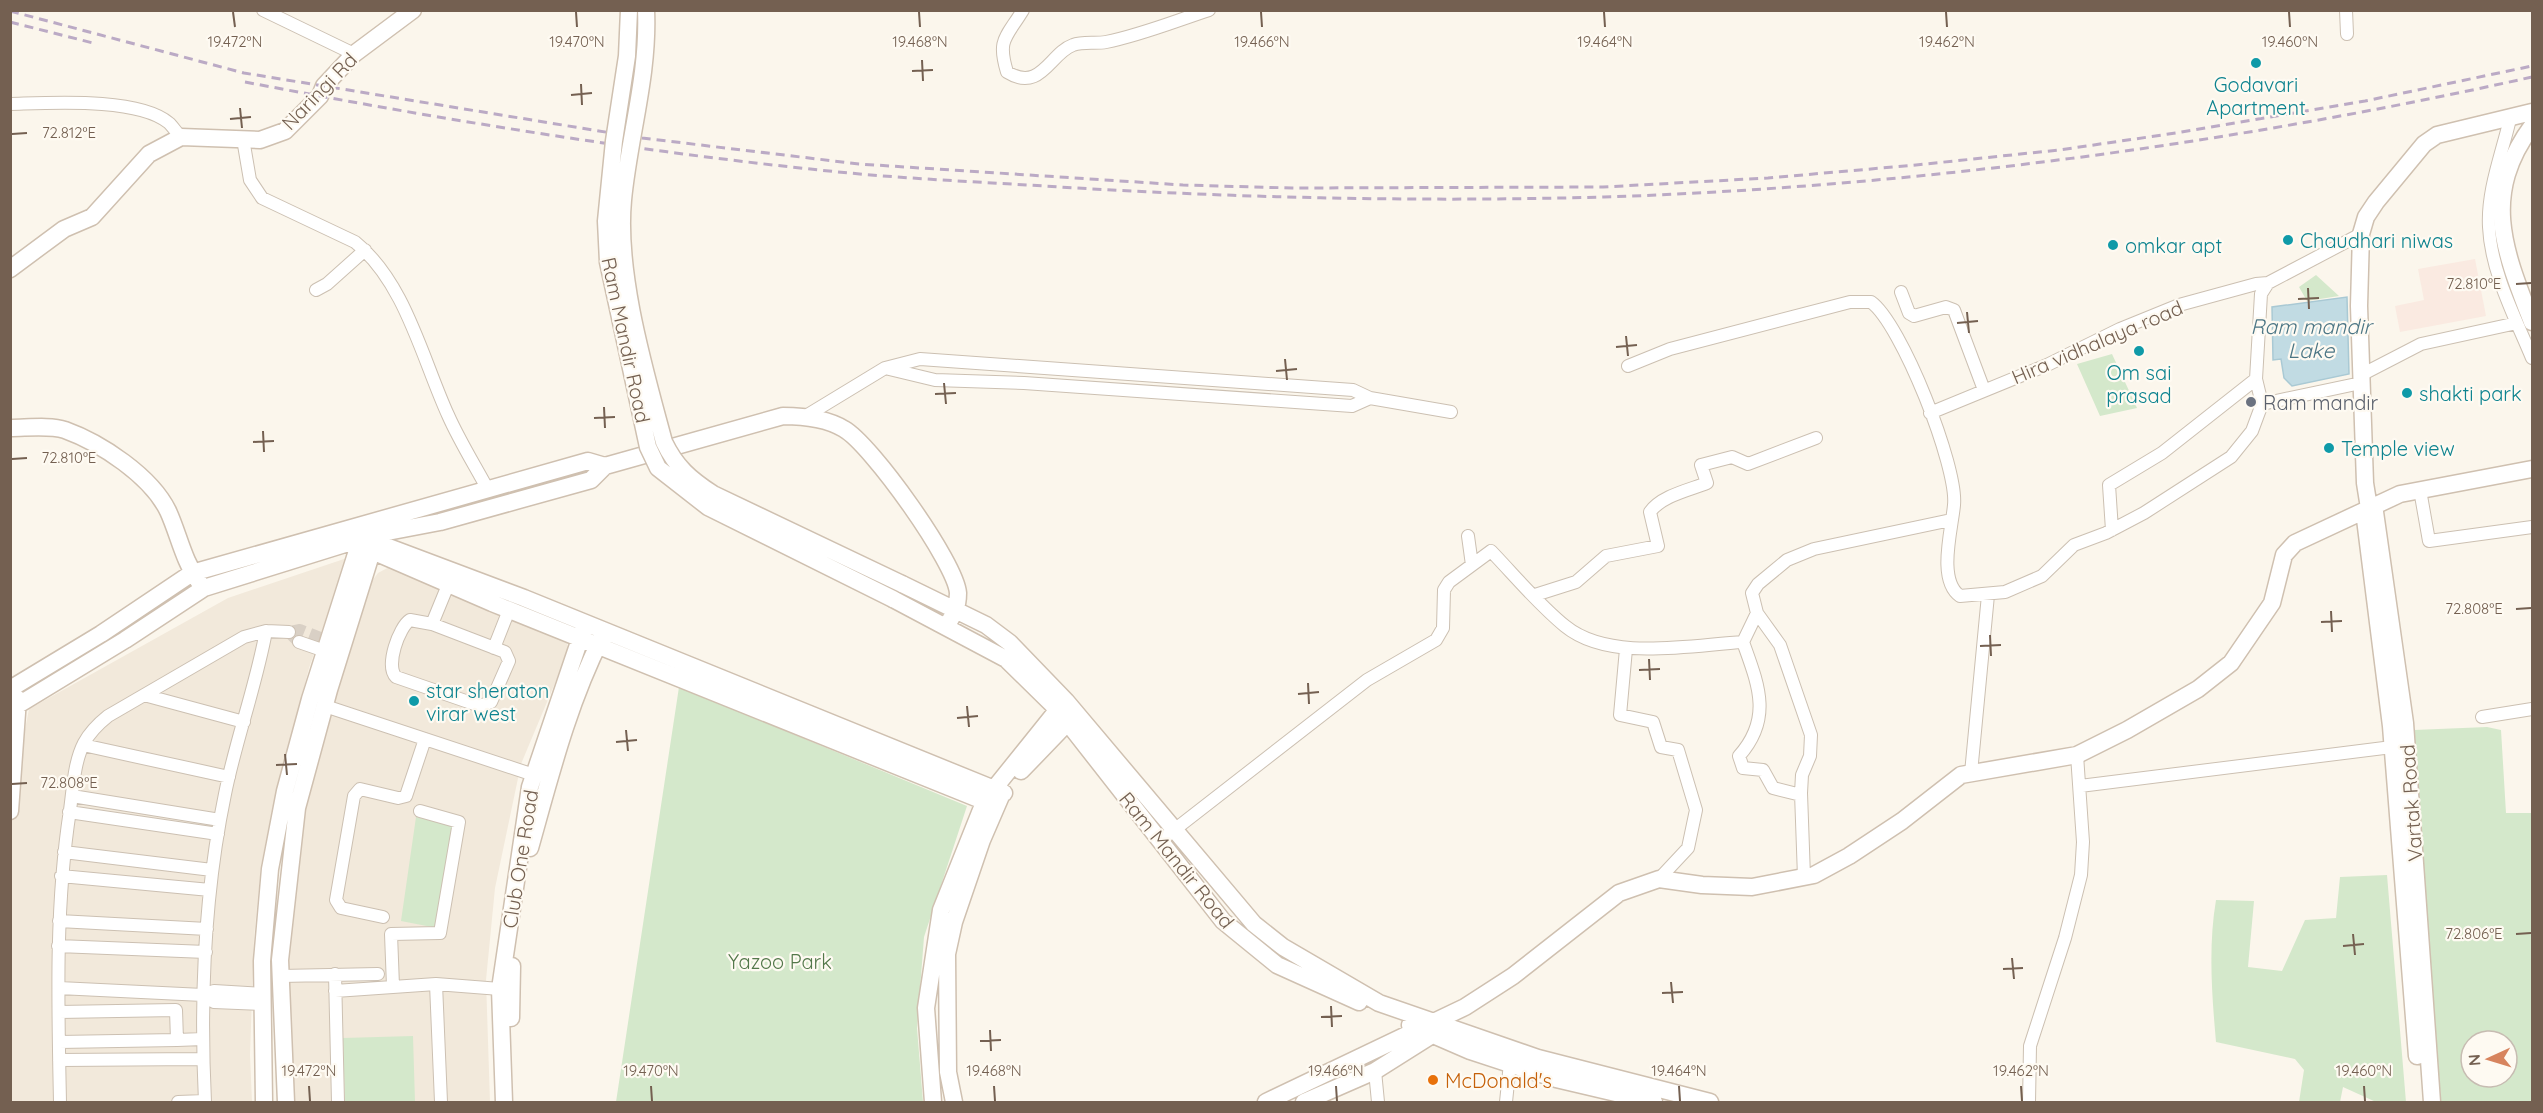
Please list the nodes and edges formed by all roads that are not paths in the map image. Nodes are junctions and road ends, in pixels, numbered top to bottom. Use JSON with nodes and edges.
{"nodes":[{"id":1,"x":263,"y":10,"type":"edge"},
{"id":2,"x":413,"y":10,"type":"edge"},
{"id":3,"x":629,"y":10,"type":"edge"},
{"id":4,"x":646,"y":10,"type":"edge"},
{"id":5,"x":1023,"y":10,"type":"edge"},
{"id":6,"x":1209,"y":10,"type":"edge"},
{"id":7,"x":2346,"y":10,"type":"edge"},
{"id":8,"x":2346,"y":34,"type":"dead end"},
{"id":9,"x":354,"y":54,"type":"junction"},
{"id":10,"x":10,"y":104,"type":"edge"},
{"id":11,"x":2532,"y":112,"type":"edge"},
{"id":12,"x":2509,"y":123,"type":"dead end"},
{"id":13,"x":2532,"y":126,"type":"edge"},
{"id":14,"x":181,"y":137,"type":"junction"},
{"id":15,"x":243,"y":140,"type":"junction"},
{"id":16,"x":2361,"y":234,"type":"junction"},
{"id":17,"x":365,"y":250,"type":"junction"},
{"id":18,"x":10,"y":269,"type":"edge"},
{"id":19,"x":2268,"y":283,"type":"junction"},
{"id":20,"x":316,"y":290,"type":"dead end"},
{"id":21,"x":1901,"y":292,"type":"dead end"},
{"id":22,"x":2525,"y":322,"type":"edge"},
{"id":23,"x":2532,"y":358,"type":"edge"},
{"id":24,"x":1629,"y":366,"type":"dead end"},
{"id":25,"x":885,"y":368,"type":"junction"},
{"id":26,"x":1166,"y":376,"type":"junction"},
{"id":27,"x":2256,"y":379,"type":"junction"},
{"id":28,"x":2361,"y":379,"type":"junction"},
{"id":29,"x":1984,"y":390,"type":"junction"},
{"id":30,"x":1166,"y":392,"type":"junction"},
{"id":31,"x":1370,"y":398,"type":"junction"},
{"id":32,"x":2262,"y":404,"type":"junction"},
{"id":33,"x":1451,"y":412,"type":"dead end"},
{"id":34,"x":1930,"y":413,"type":"junction"},
{"id":35,"x":807,"y":416,"type":"junction"},
{"id":36,"x":10,"y":428,"type":"edge"},
{"id":37,"x":1816,"y":438,"type":"dead end"},
{"id":38,"x":605,"y":466,"type":"junction"},
{"id":39,"x":2532,"y":469,"type":"edge"},
{"id":40,"x":487,"y":488,"type":"junction"},
{"id":41,"x":2420,"y":490,"type":"junction"},
{"id":42,"x":2369,"y":508,"type":"junction"},
{"id":43,"x":1951,"y":520,"type":"junction"},
{"id":44,"x":2532,"y":526,"type":"edge"},
{"id":45,"x":2112,"y":530,"type":"junction"},
{"id":46,"x":1468,"y":536,"type":"dead end"},
{"id":47,"x":369,"y":537,"type":"junction"},
{"id":48,"x":1472,"y":565,"type":"junction"},
{"id":49,"x":192,"y":573,"type":"junction"},
{"id":50,"x":448,"y":585,"type":"junction"},
{"id":51,"x":204,"y":588,"type":"junction"},
{"id":52,"x":897,"y":592,"type":"junction"},
{"id":53,"x":1988,"y":595,"type":"junction"},
{"id":54,"x":1535,"y":596,"type":"junction"},
{"id":55,"x":509,"y":610,"type":"junction"},
{"id":56,"x":956,"y":611,"type":"junction"},
{"id":57,"x":1757,"y":613,"type":"junction"},
{"id":58,"x":432,"y":624,"type":"junction"},
{"id":59,"x":946,"y":626,"type":"junction"},
{"id":60,"x":266,"y":631,"type":"junction"},
{"id":61,"x":582,"y":631,"type":"junction"},
{"id":62,"x":601,"y":638,"type":"junction"},
{"id":63,"x":1743,"y":642,"type":"junction"},
{"id":64,"x":494,"y":648,"type":"junction"},
{"id":65,"x":1626,"y":649,"type":"junction"},
{"id":66,"x":325,"y":651,"type":"junction"},
{"id":67,"x":13,"y":688,"type":"edge"},
{"id":68,"x":144,"y":695,"type":"junction"},
{"id":69,"x":325,"y":706,"type":"junction"},
{"id":70,"x":15,"y":707,"type":"edge"},
{"id":71,"x":2532,"y":710,"type":"edge"},
{"id":72,"x":1066,"y":711,"type":"junction"},
{"id":73,"x":2482,"y":717,"type":"dead end"},
{"id":74,"x":244,"y":722,"type":"junction"},
{"id":75,"x":425,"y":739,"type":"junction"},
{"id":76,"x":83,"y":745,"type":"junction"},
{"id":77,"x":2392,"y":747,"type":"junction"},
{"id":78,"x":2077,"y":755,"type":"junction"},
{"id":79,"x":1971,"y":773,"type":"junction"},
{"id":80,"x":534,"y":775,"type":"junction"},
{"id":81,"x":229,"y":777,"type":"junction"},
{"id":82,"x":2080,"y":786,"type":"junction"},
{"id":83,"x":1801,"y":795,"type":"junction"},
{"id":84,"x":72,"y":796,"type":"junction"},
{"id":85,"x":995,"y":797,"type":"junction"},
{"id":86,"x":10,"y":811,"type":"edge"},
{"id":87,"x":420,"y":811,"type":"dead end"},
{"id":88,"x":69,"y":812,"type":"junction"},
{"id":89,"x":220,"y":820,"type":"junction"},
{"id":90,"x":218,"y":834,"type":"junction"},
{"id":91,"x":1167,"y":836,"type":"junction"},
{"id":92,"x":64,"y":852,"type":"junction"},
{"id":93,"x":212,"y":870,"type":"junction"},
{"id":94,"x":61,"y":876,"type":"junction"},
{"id":95,"x":1804,"y":877,"type":"junction"},
{"id":96,"x":1659,"y":879,"type":"junction"},
{"id":97,"x":210,"y":890,"type":"junction"},
{"id":98,"x":383,"y":917,"type":"dead end"},
{"id":99,"x":59,"y":921,"type":"junction"},
{"id":100,"x":207,"y":929,"type":"junction"},
{"id":101,"x":58,"y":946,"type":"junction"},
{"id":102,"x":206,"y":952,"type":"junction"},
{"id":103,"x":378,"y":974,"type":"dead end"},
{"id":104,"x":335,"y":975,"type":"junction"},
{"id":105,"x":281,"y":976,"type":"junction"},
{"id":106,"x":436,"y":984,"type":"junction"},
{"id":107,"x":393,"y":986,"type":"junction"},
{"id":108,"x":59,"y":988,"type":"junction"},
{"id":109,"x":500,"y":989,"type":"junction"},
{"id":110,"x":335,"y":991,"type":"junction"},
{"id":111,"x":203,"y":995,"type":"junction"},
{"id":112,"x":262,"y":999,"type":"junction"},
{"id":113,"x":59,"y":1012,"type":"junction"},
{"id":114,"x":1432,"y":1027,"type":"junction"},
{"id":115,"x":203,"y":1039,"type":"junction"},
{"id":116,"x":177,"y":1040,"type":"junction"},
{"id":117,"x":59,"y":1042,"type":"junction"},
{"id":118,"x":203,"y":1059,"type":"junction"},
{"id":119,"x":59,"y":1060,"type":"junction"},
{"id":120,"x":1510,"y":1063,"type":"junction"},
{"id":121,"x":1375,"y":1071,"type":"junction"},
{"id":122,"x":60,"y":1102,"type":"edge"},
{"id":123,"x":178,"y":1102,"type":"edge"},
{"id":124,"x":205,"y":1102,"type":"edge"},
{"id":125,"x":264,"y":1102,"type":"edge"},
{"id":126,"x":286,"y":1102,"type":"edge"},
{"id":127,"x":338,"y":1102,"type":"edge"},
{"id":128,"x":441,"y":1102,"type":"edge"},
{"id":129,"x":504,"y":1102,"type":"edge"},
{"id":130,"x":514,"y":1102,"type":"edge"},
{"id":131,"x":933,"y":1102,"type":"edge"},
{"id":132,"x":954,"y":1102,"type":"edge"},
{"id":133,"x":1266,"y":1102,"type":"edge"},
{"id":134,"x":1304,"y":1102,"type":"edge"},
{"id":135,"x":1378,"y":1102,"type":"edge"},
{"id":136,"x":1506,"y":1102,"type":"edge"},
{"id":137,"x":1654,"y":1102,"type":"edge"},
{"id":138,"x":1710,"y":1102,"type":"edge"},
{"id":139,"x":2029,"y":1102,"type":"edge"},
{"id":140,"x":2421,"y":1102,"type":"edge"},
{"id":141,"x":2432,"y":1102,"type":"edge"}],
"edges":[{"from":1,"to":9,"type":"street"},
{"from":2,"to":9,"type":"street","name":"Naringi Rd"},
{"from":3,"to":52,"type":"street","name":"Ram Mandir Road","bridge":true},
{"from":4,"to":52,"type":"street","bridge":true},
{"from":5,"to":6,"type":"street"},
{"from":7,"to":8,"type":"street"},
{"from":9,"to":15,"type":"street","name":"Naringi Rd"},
{"from":10,"to":14,"type":"street"},
{"from":11,"to":16,"type":"street"},
{"from":12,"to":22,"type":"street"},
{"from":13,"to":22,"type":"street"},
{"from":14,"to":15,"type":"street","name":"Naringi Rd"},
{"from":14,"to":18,"type":"street"},
{"from":15,"to":17,"type":"street"},
{"from":16,"to":19,"type":"street","name":"Hira vidhalaya road"},
{"from":16,"to":28,"type":"street","name":"Vartak Road"},
{"from":17,"to":20,"type":"street"},
{"from":17,"to":40,"type":"street"},
{"from":19,"to":27,"type":"street"},
{"from":19,"to":29,"type":"street","name":"Hira vidhalaya road"},
{"from":21,"to":29,"type":"street"},
{"from":22,"to":23,"type":"street"},
{"from":22,"to":28,"type":"street"},
{"from":24,"to":34,"type":"street"},
{"from":25,"to":26,"type":"street"},
{"from":25,"to":30,"type":"street"},
{"from":25,"to":35,"type":"street"},
{"from":26,"to":30,"type":"street"},
{"from":26,"to":31,"type":"street"},
{"from":27,"to":32,"type":"street"},
{"from":27,"to":45,"type":"street"},
{"from":28,"to":32,"type":"street"},
{"from":28,"to":42,"type":"street","name":"Vartak Road"},
{"from":29,"to":34,"type":"street","name":"Hira vidhalaya road"},
{"from":30,"to":31,"type":"street"},
{"from":31,"to":33,"type":"street"},
{"from":32,"to":45,"type":"street"},
{"from":34,"to":43,"type":"street"},
{"from":35,"to":38,"type":"street"},
{"from":35,"to":56,"type":"street"},
{"from":36,"to":49,"type":"street"},
{"from":37,"to":54,"type":"street"},
{"from":38,"to":40,"type":"street"},
{"from":38,"to":47,"type":"street"},
{"from":39,"to":41,"type":"street"},
{"from":40,"to":47,"type":"street"},
{"from":41,"to":42,"type":"street"},
{"from":41,"to":44,"type":"street"},
{"from":42,"to":77,"type":"street","name":"Vartak Road"},
{"from":42,"to":78,"type":"street"},
{"from":42,"to":141,"type":"street","name":"Vartak Road"},
{"from":43,"to":53,"type":"street"},
{"from":43,"to":57,"type":"street"},
{"from":45,"to":53,"type":"street"},
{"from":46,"to":48,"type":"street"},
{"from":47,"to":49,"type":"street"},
{"from":47,"to":50,"type":"street"},
{"from":47,"to":51,"type":"street"},
{"from":47,"to":61,"type":"street"},
{"from":47,"to":66,"type":"street"},
{"from":47,"to":69,"type":"street"},
{"from":48,"to":54,"type":"street"},
{"from":48,"to":91,"type":"street"},
{"from":49,"to":51,"type":"street"},
{"from":49,"to":67,"type":"street"},
{"from":50,"to":55,"type":"street"},
{"from":50,"to":58,"type":"street"},
{"from":51,"to":70,"type":"street"},
{"from":52,"to":56,"type":"street"},
{"from":52,"to":59,"type":"street","name":"Ram Mandir Road"},
{"from":53,"to":79,"type":"street"},
{"from":54,"to":65,"type":"street"},
{"from":55,"to":61,"type":"street"},
{"from":55,"to":64,"type":"street"},
{"from":56,"to":59,"type":"street"},
{"from":56,"to":72,"type":"street"},
{"from":57,"to":63,"type":"street"},
{"from":57,"to":83,"type":"street"},
{"from":58,"to":64,"type":"street"},
{"from":58,"to":64,"type":"street"},
{"from":59,"to":72,"type":"street","name":"Ram Mandir Road"},
{"from":60,"to":66,"type":"street"},
{"from":60,"to":68,"type":"street"},
{"from":60,"to":74,"type":"street"},
{"from":61,"to":62,"type":"street"},
{"from":61,"to":80,"type":"street","name":"Club One Road"},
{"from":62,"to":85,"type":"street"},
{"from":62,"to":130,"type":"street","name":"Club One Road"},
{"from":63,"to":65,"type":"street"},
{"from":63,"to":83,"type":"street"},
{"from":65,"to":96,"type":"street"},
{"from":66,"to":112,"type":"street"},
{"from":67,"to":70,"type":"street"},
{"from":68,"to":74,"type":"street"},
{"from":68,"to":76,"type":"street"},
{"from":69,"to":75,"type":"street"},
{"from":69,"to":105,"type":"street"},
{"from":70,"to":86,"type":"street"},
{"from":71,"to":73,"type":"street"},
{"from":72,"to":85,"type":"street"},
{"from":72,"to":91,"type":"street","name":"Ram Mandir Road"},
{"from":74,"to":81,"type":"street"},
{"from":75,"to":80,"type":"street"},
{"from":75,"to":98,"type":"street"},
{"from":76,"to":81,"type":"street"},
{"from":76,"to":84,"type":"street"},
{"from":77,"to":82,"type":"street"},
{"from":77,"to":140,"type":"street","name":"Vartak Road"},
{"from":78,"to":79,"type":"street"},
{"from":78,"to":82,"type":"street"},
{"from":79,"to":95,"type":"street"},
{"from":80,"to":109,"type":"street","name":"Club One Road"},
{"from":81,"to":89,"type":"street"},
{"from":82,"to":139,"type":"street"},
{"from":83,"to":95,"type":"street"},
{"from":84,"to":88,"type":"street"},
{"from":84,"to":89,"type":"street"},
{"from":85,"to":131,"type":"street"},
{"from":85,"to":132,"type":"street"},
{"from":87,"to":107,"type":"street"},
{"from":88,"to":90,"type":"street"},
{"from":88,"to":92,"type":"street"},
{"from":89,"to":90,"type":"street"},
{"from":90,"to":93,"type":"street"},
{"from":91,"to":114,"type":"street","name":"Ram Mandir Road"},
{"from":92,"to":93,"type":"street"},
{"from":92,"to":94,"type":"street"},
{"from":93,"to":97,"type":"street"},
{"from":94,"to":97,"type":"street"},
{"from":94,"to":99,"type":"street"},
{"from":95,"to":96,"type":"street"},
{"from":96,"to":114,"type":"street"},
{"from":97,"to":100,"type":"street"},
{"from":99,"to":100,"type":"street"},
{"from":99,"to":101,"type":"street"},
{"from":100,"to":102,"type":"street"},
{"from":101,"to":102,"type":"street"},
{"from":101,"to":108,"type":"street"},
{"from":102,"to":111,"type":"street"},
{"from":103,"to":104,"type":"street"},
{"from":104,"to":105,"type":"street"},
{"from":104,"to":110,"type":"street"},
{"from":105,"to":126,"type":"street"},
{"from":106,"to":107,"type":"street"},
{"from":106,"to":109,"type":"street"},
{"from":106,"to":128,"type":"street"},
{"from":107,"to":110,"type":"street"},
{"from":108,"to":111,"type":"street"},
{"from":108,"to":113,"type":"street"},
{"from":109,"to":129,"type":"street","name":"Club One Road"},
{"from":110,"to":127,"type":"street"},
{"from":111,"to":112,"type":"street"},
{"from":111,"to":115,"type":"street"},
{"from":112,"to":125,"type":"street"},
{"from":113,"to":116,"type":"street"},
{"from":113,"to":117,"type":"street"},
{"from":114,"to":120,"type":"street","name":"Ram Mandir Road"},
{"from":114,"to":121,"type":"street"},
{"from":114,"to":133,"type":"street"},
{"from":114,"to":138,"type":"street"},
{"from":115,"to":116,"type":"street"},
{"from":115,"to":118,"type":"street"},
{"from":116,"to":117,"type":"street"},
{"from":117,"to":119,"type":"street"},
{"from":118,"to":119,"type":"street"},
{"from":118,"to":124,"type":"street"},
{"from":119,"to":122,"type":"street"},
{"from":120,"to":136,"type":"street"},
{"from":120,"to":137,"type":"street","name":"Ram Mandir Road"},
{"from":121,"to":134,"type":"street"},
{"from":121,"to":135,"type":"street"},
{"from":123,"to":124,"type":"street"}]}
